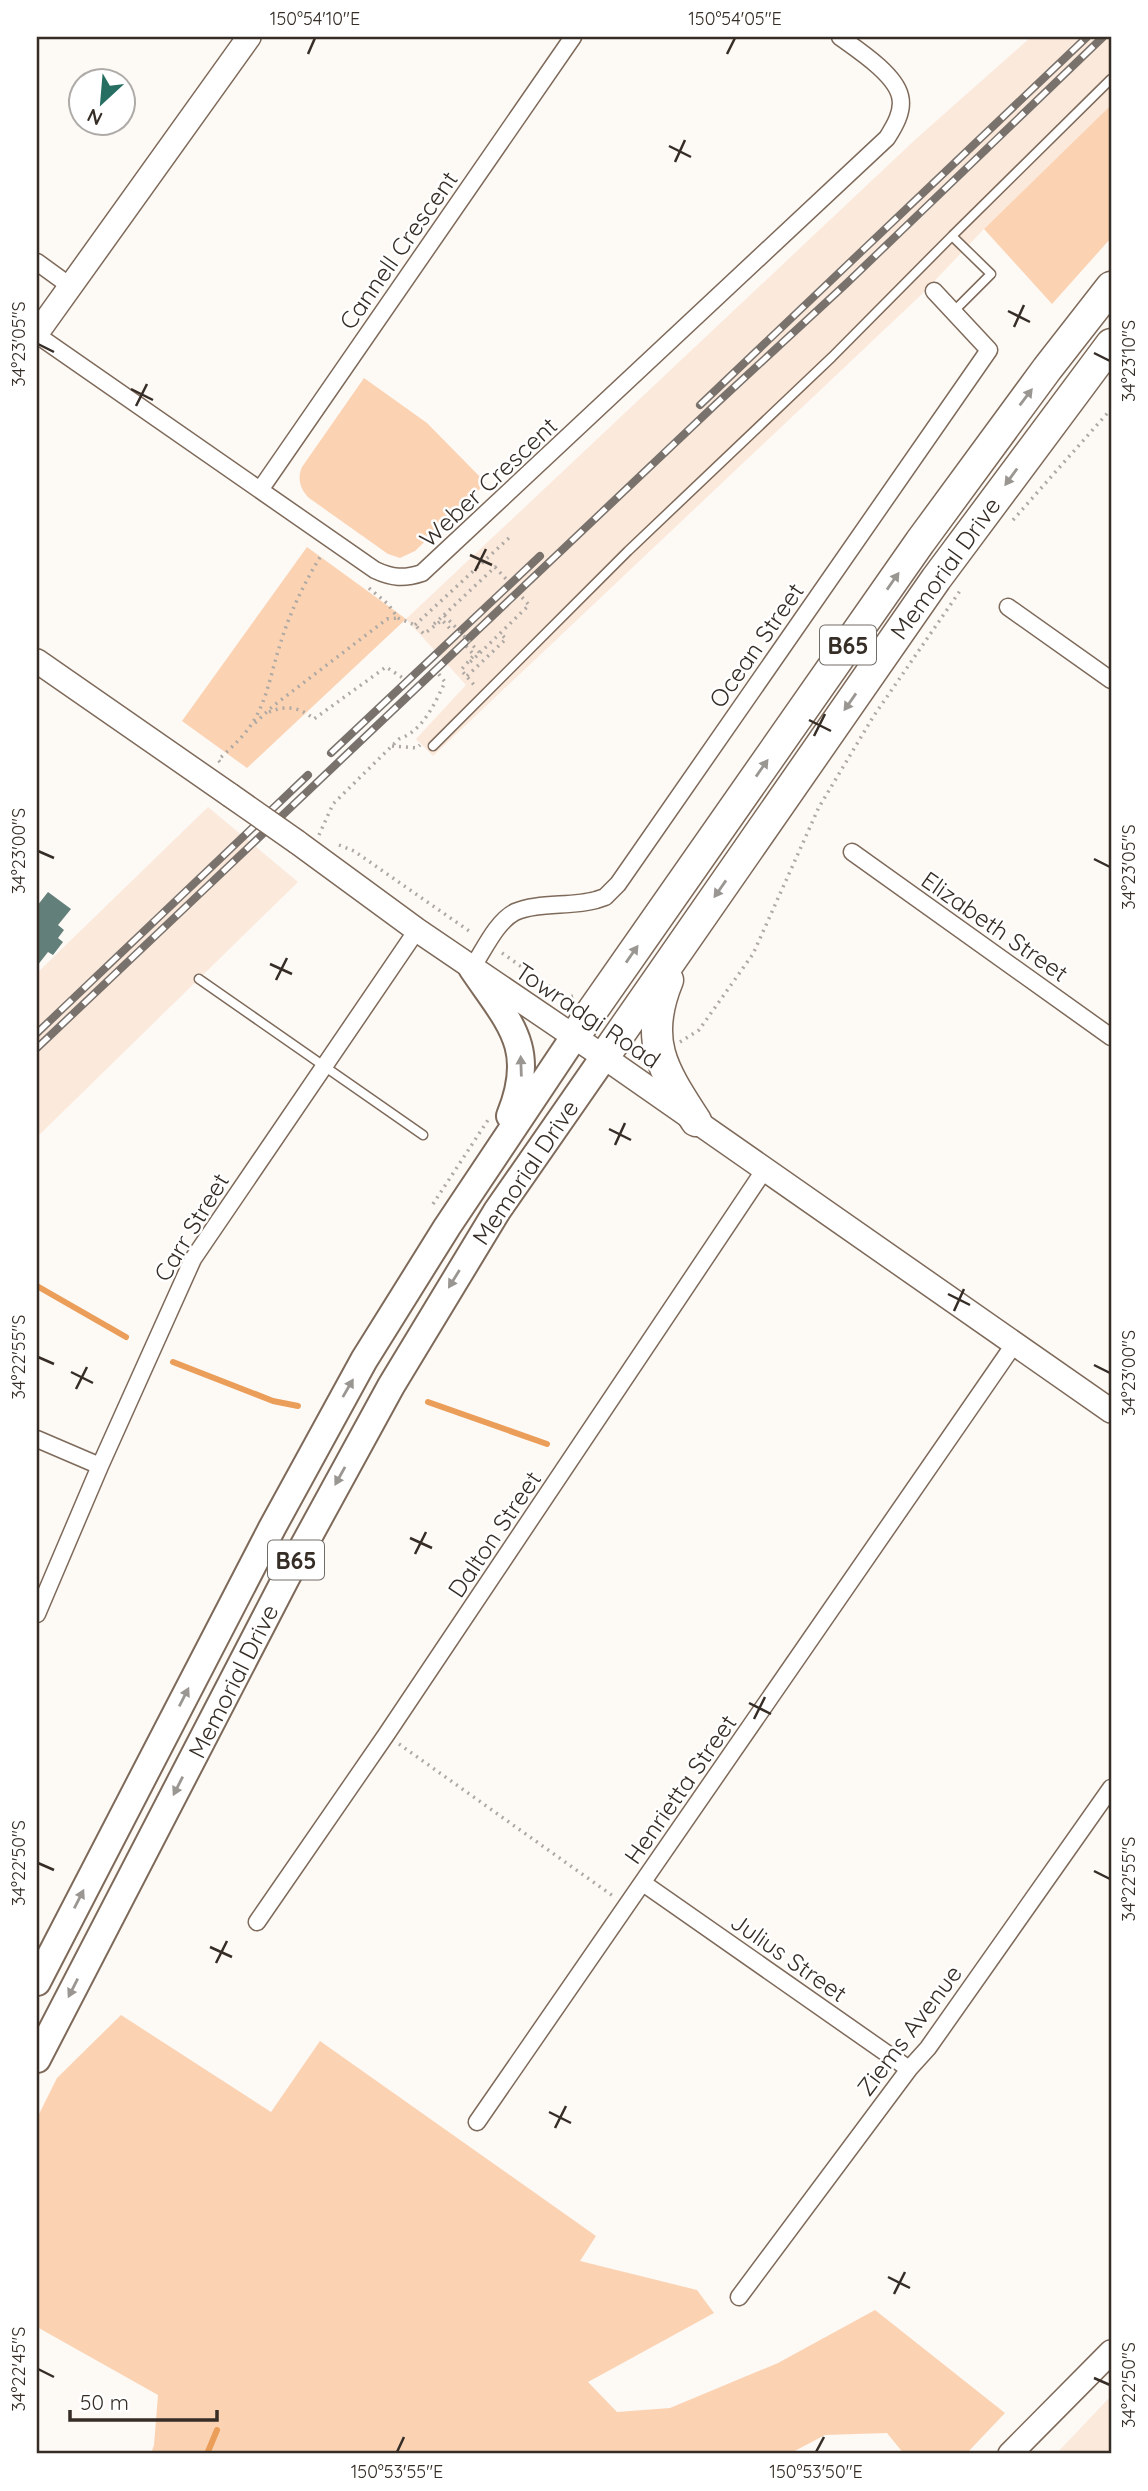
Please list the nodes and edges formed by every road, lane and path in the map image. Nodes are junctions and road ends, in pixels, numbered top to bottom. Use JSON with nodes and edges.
{"nodes":[{"id":1,"x":573,"y":37,"type":"edge"},
{"id":2,"x":840,"y":37,"type":"edge"},
{"id":3,"x":241,"y":39,"type":"edge"},
{"id":4,"x":1111,"y":79,"type":"edge"},
{"id":5,"x":952,"y":236,"type":"junction"},
{"id":6,"x":37,"y":262,"type":"edge"},
{"id":7,"x":70,"y":286,"type":"junction"},
{"id":8,"x":1111,"y":287,"type":"edge"},
{"id":9,"x":934,"y":291,"type":"dead end"},
{"id":10,"x":953,"y":312,"type":"junction"},
{"id":11,"x":37,"y":334,"type":"edge"},
{"id":12,"x":1111,"y":344,"type":"edge"},
{"id":13,"x":1111,"y":410,"type":"edge"},
{"id":14,"x":260,"y":490,"type":"junction"},
{"id":15,"x":1006,"y":528,"type":"dead end"},
{"id":16,"x":510,"y":537,"type":"dead end"},
{"id":17,"x":332,"y":541,"type":"junction"},
{"id":18,"x":469,"y":575,"type":"junction"},
{"id":19,"x":507,"y":580,"type":"dead end"},
{"id":20,"x":362,"y":582,"type":"dead end"},
{"id":21,"x":966,"y":583,"type":"dead end"},
{"id":22,"x":477,"y":584,"type":"junction"},
{"id":23,"x":520,"y":595,"type":"dead end"},
{"id":24,"x":1008,"y":607,"type":"dead end"},
{"id":25,"x":444,"y":615,"type":"junction"},
{"id":26,"x":398,"y":618,"type":"junction"},
{"id":27,"x":434,"y":624,"type":"junction"},
{"id":28,"x":415,"y":625,"type":"junction"},
{"id":29,"x":452,"y":631,"type":"dead end"},
{"id":30,"x":500,"y":633,"type":"junction"},
{"id":31,"x":466,"y":646,"type":"dead end"},
{"id":32,"x":480,"y":653,"type":"junction"},
{"id":33,"x":37,"y":661,"type":"edge"},
{"id":34,"x":469,"y":663,"type":"junction"},
{"id":35,"x":438,"y":673,"type":"dead end"},
{"id":36,"x":467,"y":676,"type":"junction"},
{"id":37,"x":403,"y":678,"type":"dead end"},
{"id":38,"x":1111,"y":680,"type":"edge"},
{"id":39,"x":467,"y":695,"type":"dead end"},
{"id":40,"x":263,"y":715,"type":"junction"},
{"id":41,"x":248,"y":729,"type":"junction"},
{"id":42,"x":425,"y":739,"type":"dead end"},
{"id":43,"x":392,"y":746,"type":"junction"},
{"id":44,"x":433,"y":746,"type":"dead end"},
{"id":45,"x":225,"y":767,"type":"dead end"},
{"id":46,"x":308,"y":840,"type":"junction"},
{"id":47,"x":330,"y":842,"type":"dead end"},
{"id":48,"x":852,"y":852,"type":"dead end"},
{"id":49,"x":694,"y":926,"type":"junction"},
{"id":50,"x":417,"y":930,"type":"junction"},
{"id":51,"x":488,"y":943,"type":"junction"},
{"id":52,"x":472,"y":968,"type":"junction"},
{"id":53,"x":199,"y":979,"type":"dead end"},
{"id":54,"x":573,"y":996,"type":"dead end"},
{"id":55,"x":574,"y":1037,"type":"junction"},
{"id":56,"x":1111,"y":1037,"type":"edge"},
{"id":57,"x":680,"y":1042,"type":"dead end"},
{"id":58,"x":604,"y":1057,"type":"junction"},
{"id":59,"x":324,"y":1066,"type":"junction"},
{"id":60,"x":491,"y":1115,"type":"dead end"},
{"id":61,"x":696,"y":1121,"type":"junction"},
{"id":62,"x":423,"y":1135,"type":"dead end"},
{"id":63,"x":765,"y":1169,"type":"junction"},
{"id":64,"x":482,"y":1174,"type":"junction"},
{"id":65,"x":432,"y":1205,"type":"dead end"},
{"id":66,"x":1015,"y":1343,"type":"junction"},
{"id":67,"x":1111,"y":1411,"type":"edge"},
{"id":68,"x":37,"y":1438,"type":"edge"},
{"id":69,"x":100,"y":1466,"type":"junction"},
{"id":70,"x":37,"y":1614,"type":"edge"},
{"id":71,"x":386,"y":1735,"type":"junction"},
{"id":72,"x":1111,"y":1788,"type":"edge"},
{"id":73,"x":1106,"y":1805,"type":"edge"},
{"id":74,"x":643,"y":1883,"type":"junction"},
{"id":75,"x":628,"y":1906,"type":"junction"},
{"id":76,"x":257,"y":1922,"type":"dead end"},
{"id":77,"x":37,"y":1982,"type":"edge"},
{"id":78,"x":37,"y":2059,"type":"edge"},
{"id":79,"x":909,"y":2069,"type":"junction"},
{"id":80,"x":477,"y":2122,"type":"dead end"},
{"id":81,"x":739,"y":2297,"type":"dead end"},
{"id":82,"x":1111,"y":2352,"type":"edge"},
{"id":83,"x":1010,"y":2454,"type":"edge"}],
"edges":[{"from":1,"to":14,"type":"street","name":"Cannell Crescent"},
{"from":2,"to":17,"type":"street","name":"Weber Crescent"},
{"from":3,"to":7,"type":"main road"},
{"from":4,"to":5,"type":"lane"},
{"from":5,"to":10,"type":"lane"},
{"from":5,"to":44,"type":"lane"},
{"from":6,"to":7,"type":"street"},
{"from":7,"to":11,"type":"main road"},
{"from":55,"to":8,"type":"highway","name":"Memorial Drive","number":"B65","one_way":true},
{"from":9,"to":10,"type":"street","name":"Ocean Street"},
{"from":10,"to":51,"type":"street","name":"Ocean Street"},
{"from":11,"to":14,"type":"street","name":"Weber Crescent"},
{"from":12,"to":49,"type":"highway","name":"Memorial Drive","number":"B65","one_way":true},
{"from":13,"to":15,"type":"path"},
{"from":14,"to":17,"type":"street","name":"Weber Crescent"},
{"from":16,"to":18,"type":"path"},
{"from":17,"to":41,"type":"path"},
{"from":18,"to":22,"type":"path"},
{"from":18,"to":28,"type":"path"},
{"from":19,"to":22,"type":"path"},
{"from":20,"to":26,"type":"path"},
{"from":21,"to":57,"type":"path"},
{"from":22,"to":25,"type":"path"},
{"from":23,"to":30,"type":"path"},
{"from":24,"to":38,"type":"street"},
{"from":25,"to":27,"type":"path","bridge":true},
{"from":25,"to":32,"type":"path","bridge":true},
{"from":26,"to":28,"type":"path"},
{"from":26,"to":40,"type":"path"},
{"from":27,"to":28,"type":"path"},
{"from":27,"to":29,"type":"path"},
{"from":30,"to":32,"type":"path"},
{"from":30,"to":36,"type":"path"},
{"from":31,"to":34,"type":"path"},
{"from":32,"to":34,"type":"path","bridge":true},
{"from":33,"to":46,"type":"main road","name":"Towradgi Road","bridge":true},
{"from":34,"to":36,"type":"path"},
{"from":35,"to":43,"type":"path"},
{"from":36,"to":39,"type":"path"},
{"from":37,"to":40,"type":"path"},
{"from":40,"to":41,"type":"path"},
{"from":41,"to":45,"type":"path"},
{"from":42,"to":43,"type":"path"},
{"from":43,"to":46,"type":"path"},
{"from":46,"to":50,"type":"main road","name":"Towradgi Road"},
{"from":47,"to":51,"type":"path"},
{"from":48,"to":56,"type":"street","name":"Elizabeth Street"},
{"from":49,"to":58,"type":"highway","name":"Memorial Drive","number":"B65"},
{"from":49,"to":61,"type":"highway"},
{"from":50,"to":52,"type":"main road","name":"Towradgi Road"},
{"from":50,"to":59,"type":"street","name":"Carr Street"},
{"from":51,"to":52,"type":"street","name":"Ocean Street"},
{"from":51,"to":54,"type":"path"},
{"from":52,"to":55,"type":"main road","name":"Towradgi Road"},
{"from":64,"to":52,"type":"main road","one_way":true},
{"from":53,"to":59,"type":"lane"},
{"from":55,"to":58,"type":"main road","name":"Towradgi Road"},
{"from":55,"to":64,"type":"main road","name":"Memorial Drive","number":"B65"},
{"from":58,"to":61,"type":"main road","name":"Towradgi Road"},
{"from":58,"to":78,"type":"main road","name":"Memorial Drive","number":"B65","one_way":true},
{"from":59,"to":62,"type":"lane"},
{"from":59,"to":69,"type":"street","name":"Carr Street"},
{"from":60,"to":65,"type":"path"},
{"from":61,"to":63,"type":"main road","name":"Towradgi Road"},
{"from":63,"to":66,"type":"main road","name":"Towradgi Road"},
{"from":63,"to":71,"type":"street","name":"Dalton Street"},
{"from":77,"to":64,"type":"main road","name":"Memorial Drive","number":"B65","one_way":true},
{"from":66,"to":67,"type":"main road","name":"Towradgi Road"},
{"from":66,"to":74,"type":"street","name":"Henrietta Street"},
{"from":68,"to":69,"type":"street"},
{"from":69,"to":70,"type":"street","name":"Carr Street"},
{"from":71,"to":75,"type":"path"},
{"from":71,"to":76,"type":"street","name":"Dalton Street"},
{"from":72,"to":73,"type":"street","name":"Ziems Avenue"},
{"from":73,"to":79,"type":"street","name":"Ziems Avenue"},
{"from":74,"to":75,"type":"street","name":"Henrietta Street"},
{"from":74,"to":79,"type":"street","name":"Julius Street"},
{"from":75,"to":80,"type":"street","name":"Henrietta Street"},
{"from":79,"to":81,"type":"street","name":"Ziems Avenue"},
{"from":82,"to":83,"type":"main road"}]}
